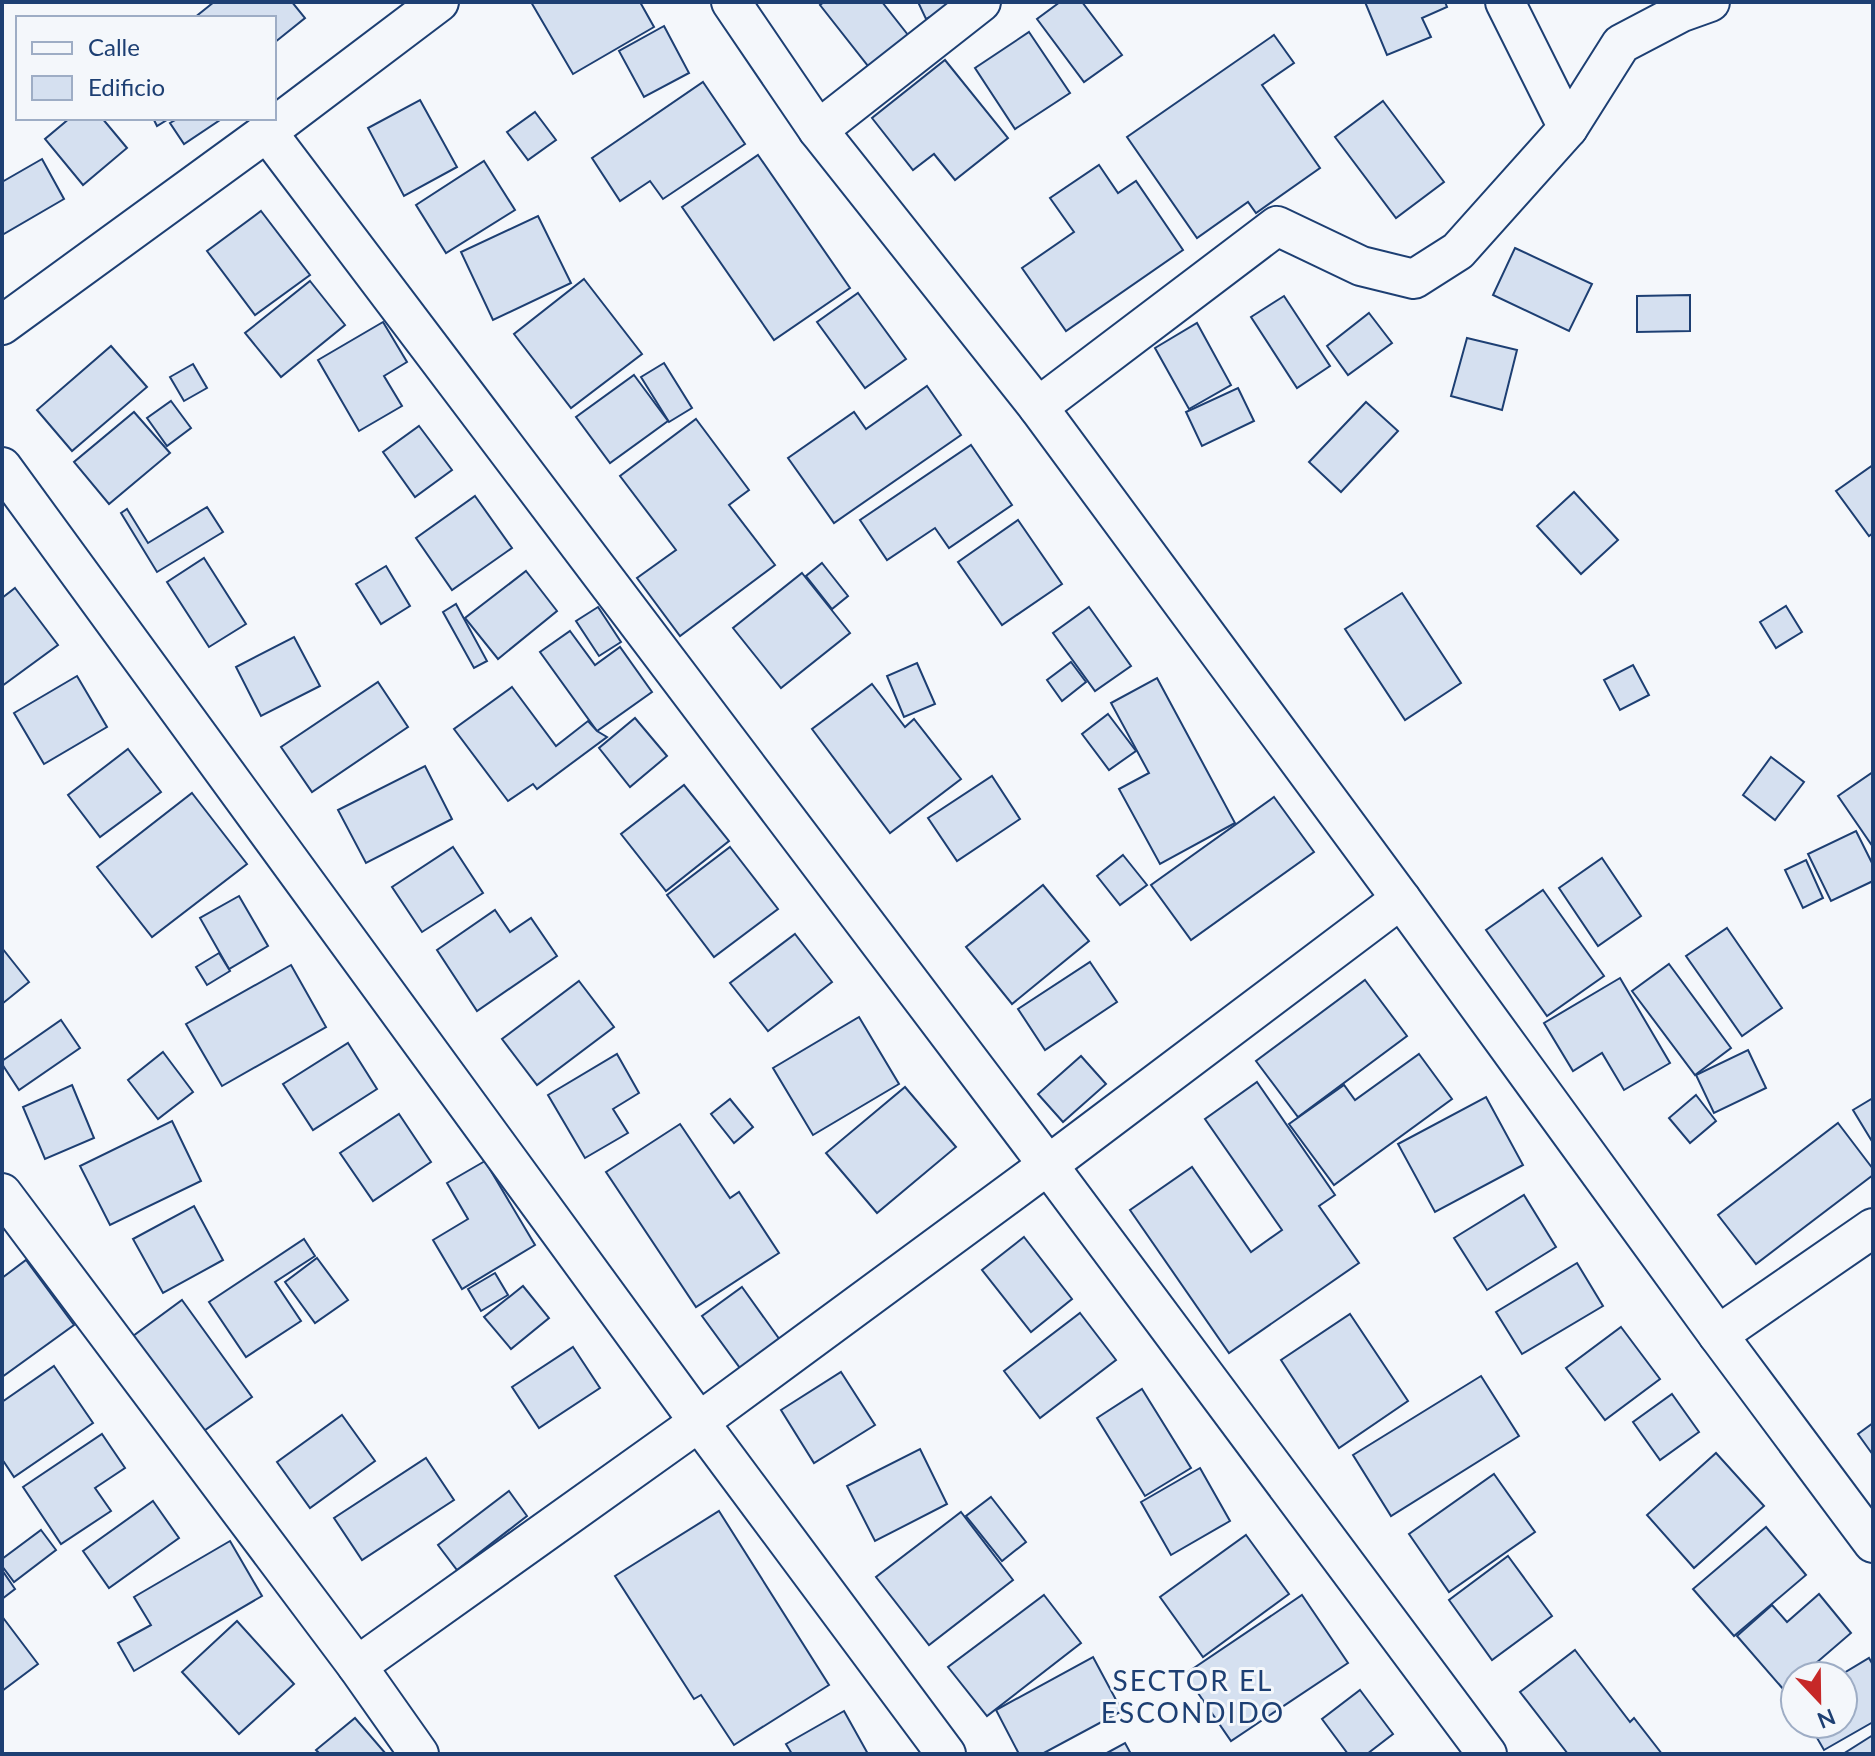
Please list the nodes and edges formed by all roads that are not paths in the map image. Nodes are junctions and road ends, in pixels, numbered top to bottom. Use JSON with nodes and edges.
{"nodes":[{"id":1,"x":439,"y":2,"type":"edge"},
{"id":2,"x":731,"y":2,"type":"edge"},
{"id":3,"x":981,"y":2,"type":"edge"},
{"id":4,"x":1505,"y":2,"type":"edge"},
{"id":5,"x":1710,"y":2,"type":"edge"},
{"id":6,"x":1568,"y":128,"type":"junction"},
{"id":7,"x":818,"y":130,"type":"junction"},
{"id":8,"x":267,"y":132,"type":"junction"},
{"id":9,"x":2,"y":325,"type":"edge"},
{"id":10,"x":1038,"y":407,"type":"junction"},
{"id":11,"x":2,"y":467,"type":"edge"},
{"id":12,"x":1401,"y":899,"type":"junction"},
{"id":13,"x":1048,"y":1165,"type":"junction"},
{"id":14,"x":2,"y":1193,"type":"edge"},
{"id":15,"x":1873,"y":1228,"type":"edge"},
{"id":16,"x":1718,"y":1335,"type":"junction"},
{"id":17,"x":699,"y":1422,"type":"junction"},
{"id":18,"x":1873,"y":1543,"type":"edge"},
{"id":19,"x":357,"y":1666,"type":"junction"},
{"id":20,"x":419,"y":1754,"type":"edge"},
{"id":21,"x":946,"y":1754,"type":"edge"},
{"id":22,"x":1487,"y":1754,"type":"edge"}],
"edges":[{"from":1,"to":8,"type":"street"},
{"from":2,"to":7,"type":"street"},
{"from":3,"to":7,"type":"street"},
{"from":4,"to":6,"type":"street"},
{"from":5,"to":6,"type":"street"},
{"from":6,"to":10,"type":"street"},
{"from":7,"to":10,"type":"street"},
{"from":8,"to":9,"type":"street"},
{"from":8,"to":13,"type":"street"},
{"from":10,"to":12,"type":"street"},
{"from":11,"to":17,"type":"street"},
{"from":12,"to":13,"type":"street"},
{"from":12,"to":16,"type":"street"},
{"from":13,"to":17,"type":"street"},
{"from":13,"to":22,"type":"street"},
{"from":14,"to":19,"type":"street"},
{"from":15,"to":16,"type":"street"},
{"from":16,"to":18,"type":"street"},
{"from":17,"to":19,"type":"street"},
{"from":17,"to":21,"type":"street"},
{"from":19,"to":20,"type":"street"}]}
